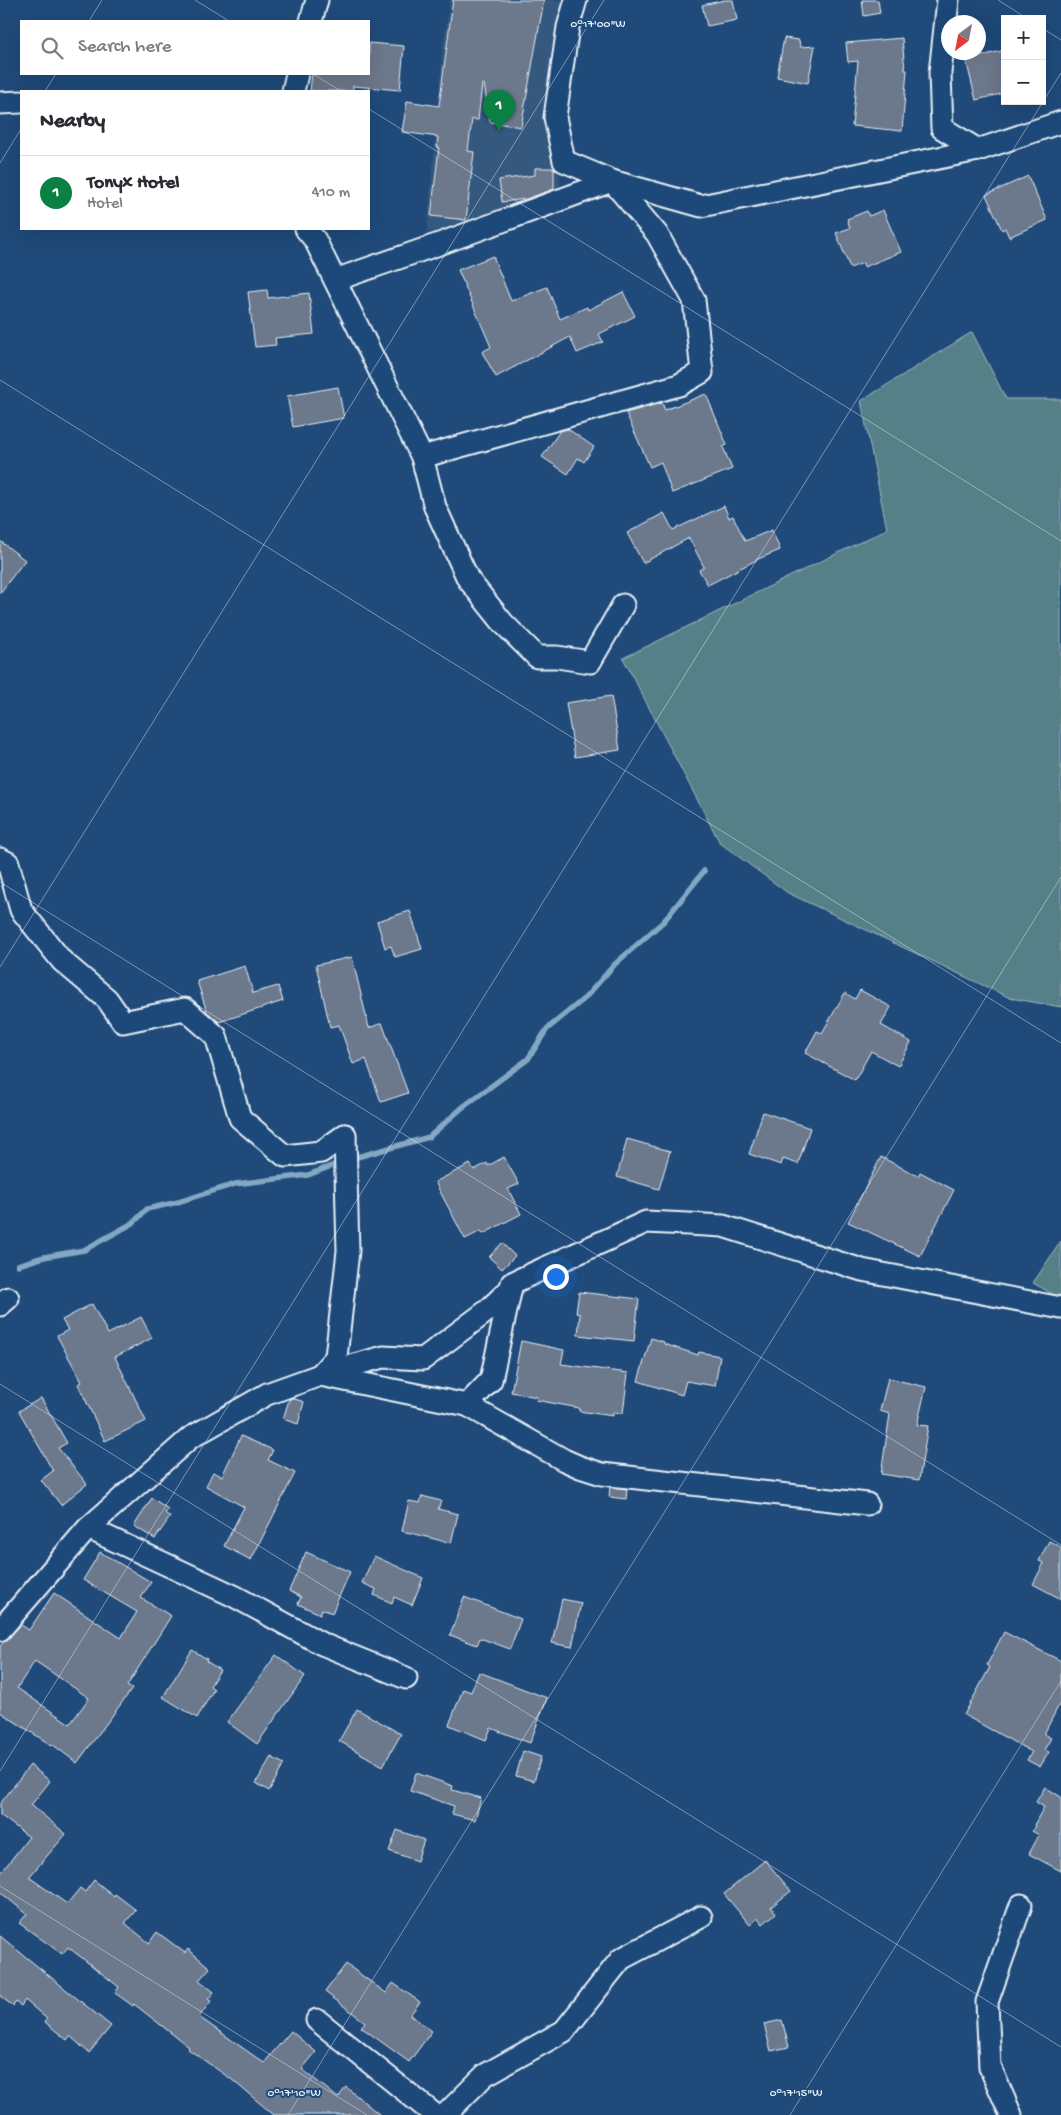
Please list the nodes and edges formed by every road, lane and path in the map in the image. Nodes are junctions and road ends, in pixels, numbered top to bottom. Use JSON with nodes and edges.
{"nodes":[{"id":1,"x":317,"y":0,"type":"edge"},
{"id":2,"x":576,"y":0,"type":"edge"},
{"id":3,"x":948,"y":0,"type":"edge"},
{"id":4,"x":311,"y":20,"type":"edge"},
{"id":5,"x":297,"y":75,"type":"edge"},
{"id":6,"x":293,"y":90,"type":"edge"},
{"id":7,"x":20,"y":102,"type":"edge"},
{"id":8,"x":0,"y":103,"type":"edge"},
{"id":9,"x":1061,"y":122,"type":"edge"},
{"id":10,"x":978,"y":150,"type":"junction"},
{"id":11,"x":612,"y":181,"type":"junction"},
{"id":12,"x":307,"y":230,"type":"edge"},
{"id":13,"x":335,"y":280,"type":"junction"},
{"id":14,"x":422,"y":458,"type":"junction"},
{"id":15,"x":623,"y":605,"type":"dead end"},
{"id":16,"x":0,"y":859,"type":"edge"},
{"id":17,"x":511,"y":1288,"type":"junction"},
{"id":18,"x":1061,"y":1308,"type":"edge"},
{"id":19,"x":320,"y":1375,"type":"junction"},
{"id":20,"x":467,"y":1405,"type":"junction"},
{"id":21,"x":867,"y":1504,"type":"dead end"},
{"id":22,"x":88,"y":1528,"type":"junction"},
{"id":23,"x":0,"y":1630,"type":"edge"},
{"id":24,"x":406,"y":1678,"type":"dead end"},
{"id":25,"x":1021,"y":1905,"type":"dead end"},
{"id":26,"x":701,"y":1917,"type":"dead end"},
{"id":27,"x":316,"y":2020,"type":"dead end"},
{"id":28,"x":435,"y":2115,"type":"edge"},
{"id":29,"x":445,"y":2115,"type":"edge"},
{"id":30,"x":1010,"y":2115,"type":"edge"}],
"edges":[{"from":1,"to":4,"type":"street"},
{"from":2,"to":11,"type":"street"},
{"from":3,"to":10,"type":"street"},
{"from":5,"to":6,"type":"street"},
{"from":7,"to":8,"type":"street"},
{"from":9,"to":10,"type":"street"},
{"from":10,"to":11,"type":"street"},
{"from":11,"to":13,"type":"street"},
{"from":11,"to":14,"type":"street"},
{"from":12,"to":13,"type":"street"},
{"from":13,"to":14,"type":"street"},
{"from":14,"to":15,"type":"street"},
{"from":16,"to":19,"type":"street"},
{"from":17,"to":18,"type":"street"},
{"from":17,"to":19,"type":"street"},
{"from":17,"to":20,"type":"street"},
{"from":19,"to":20,"type":"street"},
{"from":19,"to":22,"type":"street"},
{"from":20,"to":21,"type":"street"},
{"from":22,"to":23,"type":"street"},
{"from":22,"to":24,"type":"street"},
{"from":25,"to":30,"type":"street"},
{"from":26,"to":29,"type":"street"},
{"from":27,"to":28,"type":"street"}]}
